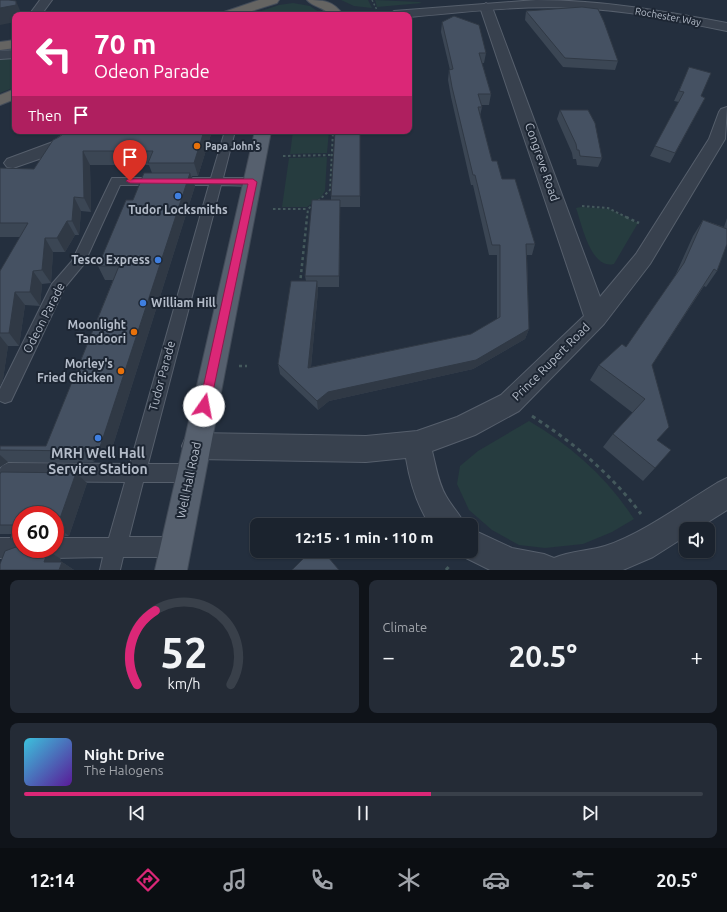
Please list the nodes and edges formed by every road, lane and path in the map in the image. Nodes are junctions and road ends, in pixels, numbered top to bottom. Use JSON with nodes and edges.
{"nodes":[{"id":1,"x":46,"y":0,"type":"edge"},
{"id":2,"x":273,"y":0,"type":"edge"},
{"id":3,"x":313,"y":0,"type":"edge"},
{"id":4,"x":372,"y":0,"type":"edge"},
{"id":5,"x":509,"y":3,"type":"edge"},
{"id":6,"x":486,"y":7,"type":"junction"},
{"id":7,"x":377,"y":10,"type":"dead end"},
{"id":8,"x":37,"y":12,"type":"edge"},
{"id":9,"x":235,"y":12,"type":"edge"},
{"id":10,"x":334,"y":12,"type":"edge"},
{"id":11,"x":412,"y":13,"type":"edge"},
{"id":12,"x":727,"y":27,"type":"edge"},
{"id":13,"x":0,"y":46,"type":"edge"},
{"id":14,"x":12,"y":46,"type":"edge"},
{"id":15,"x":12,"y":48,"type":"edge"},
{"id":16,"x":0,"y":55,"type":"edge"},
{"id":17,"x":12,"y":95,"type":"edge"},
{"id":18,"x":0,"y":100,"type":"edge"},
{"id":19,"x":727,"y":112,"type":"edge"},
{"id":20,"x":74,"y":134,"type":"edge"},
{"id":21,"x":229,"y":134,"type":"edge"},
{"id":22,"x":262,"y":134,"type":"edge"},
{"id":23,"x":333,"y":134,"type":"edge"},
{"id":24,"x":332,"y":155,"type":"junction"},
{"id":25,"x":283,"y":156,"type":"dead end"},
{"id":26,"x":13,"y":163,"type":"dead end"},
{"id":27,"x":216,"y":182,"type":"junction"},
{"id":28,"x":253,"y":182,"type":"junction"},
{"id":29,"x":557,"y":206,"type":"junction"},
{"id":30,"x":308,"y":208,"type":"junction"},
{"id":31,"x":273,"y":209,"type":"dead end"},
{"id":32,"x":659,"y":233,"type":"junction"},
{"id":33,"x":300,"y":286,"type":"edge"},
{"id":34,"x":596,"y":318,"type":"junction"},
{"id":35,"x":5,"y":396,"type":"dead end"},
{"id":36,"x":510,"y":403,"type":"junction"},
{"id":37,"x":417,"y":444,"type":"junction"},
{"id":38,"x":196,"y":446,"type":"junction"},
{"id":39,"x":136,"y":472,"type":"junction"},
{"id":40,"x":190,"y":473,"type":"junction"},
{"id":41,"x":0,"y":490,"type":"edge"},
{"id":42,"x":727,"y":493,"type":"edge"},
{"id":43,"x":443,"y":518,"type":"edge"},
{"id":44,"x":658,"y":537,"type":"junction"},
{"id":45,"x":115,"y":547,"type":"junction"},
{"id":46,"x":0,"y":548,"type":"edge"},
{"id":47,"x":12,"y":548,"type":"edge"},
{"id":48,"x":64,"y":548,"type":"edge"},
{"id":49,"x":478,"y":548,"type":"edge"},
{"id":50,"x":173,"y":559,"type":"edge"},
{"id":51,"x":110,"y":570,"type":"edge"},
{"id":52,"x":544,"y":570,"type":"edge"},
{"id":53,"x":564,"y":570,"type":"edge"}],
"edges":[{"from":1,"to":8,"type":"street"},
{"from":2,"to":9,"type":"highway"},
{"from":3,"to":10,"type":"highway"},
{"from":4,"to":7,"type":"path"},
{"from":5,"to":6,"type":"street","name":"Rochester Way"},
{"from":5,"to":12,"type":"street","name":"Rochester Way"},
{"from":6,"to":11,"type":"street","name":"Rochester Way"},
{"from":6,"to":29,"type":"street","name":"Congreve Road"},
{"from":13,"to":14,"type":"highway"},
{"from":15,"to":16,"type":"street"},
{"from":17,"to":18,"type":"highway"},
{"from":19,"to":32,"type":"street","name":"Prince Rupert Road"},
{"from":20,"to":26,"type":"street"},
{"from":21,"to":27,"type":"lane"},
{"from":22,"to":28,"type":"main road","name":"Well Hall Road"},
{"from":23,"to":24,"type":"path"},
{"from":24,"to":25,"type":"path"},
{"from":24,"to":30,"type":"path"},
{"from":27,"to":28,"type":"lane","name":"Odeon Parade"},
{"from":27,"to":35,"type":"lane","name":"Odeon Parade"},
{"from":27,"to":39,"type":"lane","name":"Tudor Parade"},
{"from":28,"to":38,"type":"main road","name":"Well Hall Road"},
{"from":29,"to":32,"type":"path"},
{"from":29,"to":34,"type":"street","name":"Congreve Road"},
{"from":30,"to":31,"type":"path"},
{"from":30,"to":33,"type":"path"},
{"from":32,"to":34,"type":"street","name":"Prince Rupert Road"},
{"from":34,"to":36,"type":"street","name":"Prince Rupert Road"},
{"from":36,"to":37,"type":"street","name":"Prince Rupert Road"},
{"from":36,"to":44,"type":"path"},
{"from":37,"to":38,"type":"street","name":"Prince Rupert Road"},
{"from":37,"to":43,"type":"street"},
{"from":38,"to":40,"type":"main road","name":"Well Hall Road"},
{"from":39,"to":40,"type":"lane"},
{"from":39,"to":41,"type":"lane"},
{"from":39,"to":45,"type":"lane","name":"Tudor Parade"},
{"from":40,"to":50,"type":"main road","name":"Well Hall Road"},
{"from":42,"to":44,"type":"street"},
{"from":44,"to":53,"type":"street"},
{"from":45,"to":48,"type":"lane"},
{"from":45,"to":50,"type":"lane"},
{"from":45,"to":51,"type":"lane","name":"Tudor Parade"},
{"from":46,"to":47,"type":"lane"},
{"from":49,"to":52,"type":"street"}]}
